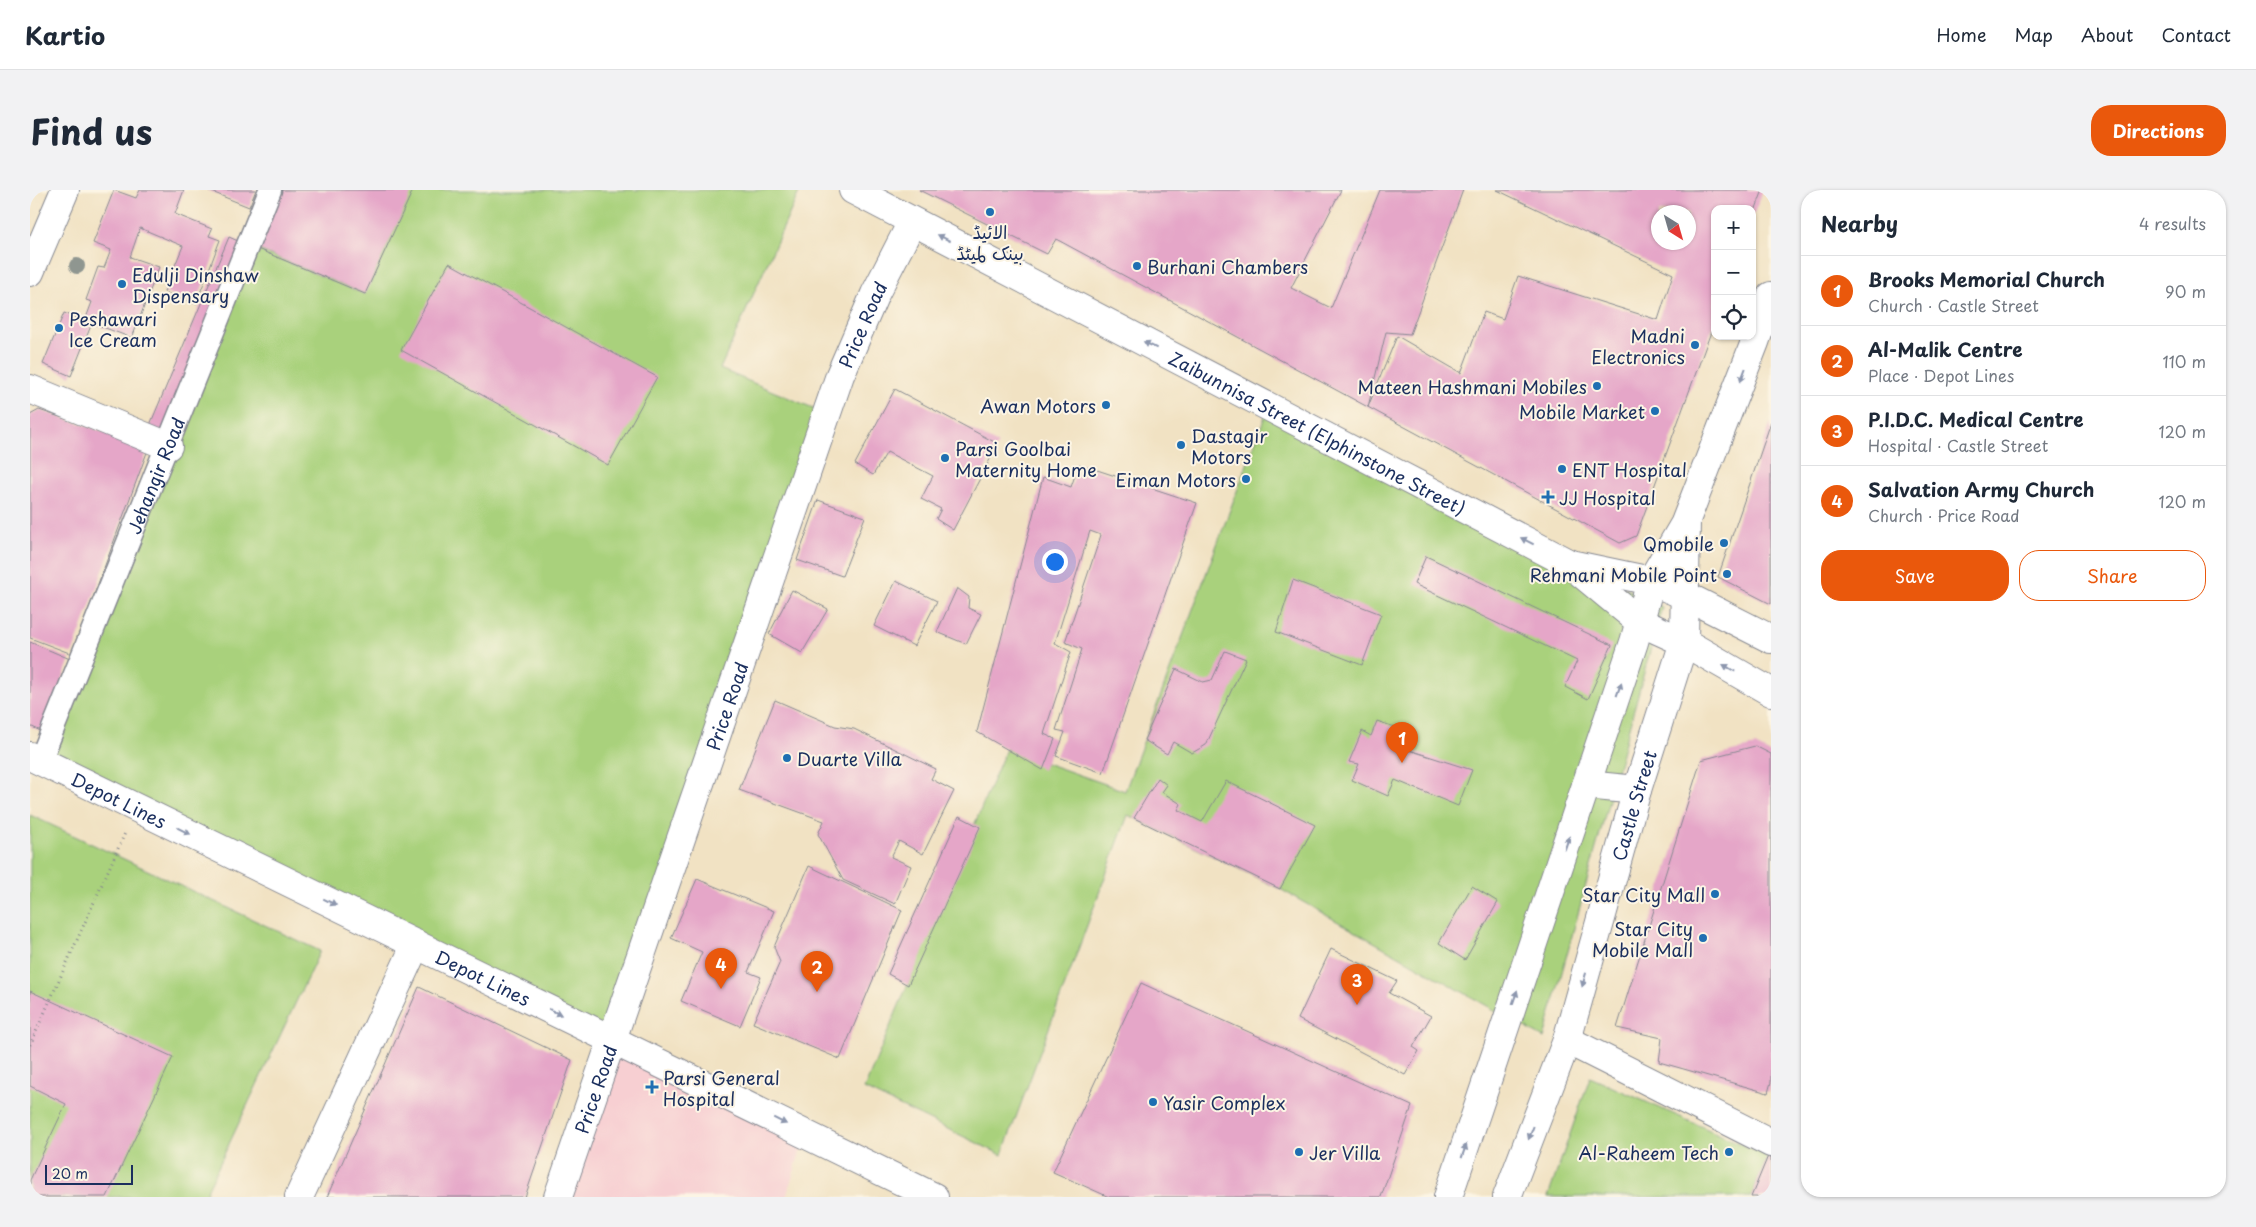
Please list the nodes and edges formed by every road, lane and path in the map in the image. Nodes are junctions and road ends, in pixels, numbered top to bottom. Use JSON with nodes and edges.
{"nodes":[{"id":1,"x":64,"y":190,"type":"edge"},
{"id":2,"x":270,"y":190,"type":"edge"},
{"id":3,"x":859,"y":191,"type":"edge"},
{"id":4,"x":912,"y":222,"type":"junction"},
{"id":5,"x":30,"y":272,"type":"edge"},
{"id":6,"x":1771,"y":296,"type":"edge"},
{"id":7,"x":1763,"y":345,"type":"edge"},
{"id":8,"x":30,"y":389,"type":"edge"},
{"id":9,"x":168,"y":446,"type":"junction"},
{"id":10,"x":1686,"y":520,"type":"junction"},
{"id":11,"x":1570,"y":564,"type":"junction"},
{"id":12,"x":1651,"y":581,"type":"junction"},
{"id":13,"x":1684,"y":595,"type":"junction"},
{"id":14,"x":1640,"y":622,"type":"junction"},
{"id":15,"x":1771,"y":639,"type":"edge"},
{"id":16,"x":1684,"y":642,"type":"junction"},
{"id":17,"x":1771,"y":692,"type":"edge"},
{"id":18,"x":35,"y":758,"type":"edge"},
{"id":19,"x":1586,"y":785,"type":"junction"},
{"id":20,"x":1637,"y":790,"type":"junction"},
{"id":21,"x":137,"y":808,"type":"junction"},
{"id":22,"x":416,"y":944,"type":"junction"},
{"id":23,"x":612,"y":1039,"type":"junction"},
{"id":24,"x":1567,"y":1040,"type":"junction"},
{"id":25,"x":30,"y":1045,"type":"edge"},
{"id":26,"x":1771,"y":1143,"type":"edge"},
{"id":27,"x":299,"y":1197,"type":"edge"},
{"id":28,"x":558,"y":1197,"type":"edge"},
{"id":29,"x":934,"y":1197,"type":"edge"},
{"id":30,"x":1448,"y":1197,"type":"edge"},
{"id":31,"x":1507,"y":1197,"type":"edge"}],
"edges":[{"from":1,"to":5,"type":"street"},
{"from":2,"to":9,"type":"street","name":"Jehangir Road"},
{"from":3,"to":4,"type":"street","name":"Zaibunnisa Street (Elphinstone Street)"},
{"from":11,"to":4,"type":"street","name":"Zaibunnisa Street (Elphinstone Street)","one_way":true},
{"from":4,"to":23,"type":"street","name":"Price Road"},
{"from":6,"to":7,"type":"street","name":"Castle Street"},
{"from":7,"to":10,"type":"street","name":"Castle Street","one_way":true},
{"from":8,"to":9,"type":"street"},
{"from":9,"to":18,"type":"street","name":"Jehangir Road"},
{"from":10,"to":12,"type":"street","name":"Castle Street"},
{"from":10,"to":13,"type":"street","name":"Castle Street"},
{"from":11,"to":12,"type":"street"},
{"from":11,"to":14,"type":"street","name":"Zaibunnisa Street (Elphinstone Street)"},
{"from":12,"to":13,"type":"street"},
{"from":12,"to":14,"type":"street","name":"Castle Street"},
{"from":13,"to":15,"type":"street"},
{"from":13,"to":16,"type":"street","name":"Castle Street"},
{"from":14,"to":16,"type":"street","name":"Zaibunnisa Street (Elphinstone Street)"},
{"from":19,"to":14,"type":"street","name":"Castle Street","one_way":true},
{"from":17,"to":16,"type":"street","name":"Zaibunnisa Street (Elphinstone Street)","one_way":true},
{"from":16,"to":20,"type":"street","name":"Castle Street"},
{"from":18,"to":21,"type":"street","name":"Depot Lines"},
{"from":19,"to":20,"type":"street"},
{"from":30,"to":19,"type":"street","name":"Castle Street","one_way":true},
{"from":20,"to":24,"type":"street","name":"Castle Street","one_way":true},
{"from":21,"to":22,"type":"street","name":"Depot Lines","one_way":true},
{"from":21,"to":25,"type":"path"},
{"from":22,"to":23,"type":"street","name":"Depot Lines","one_way":true},
{"from":22,"to":27,"type":"street"},
{"from":23,"to":28,"type":"street","name":"Price Road"},
{"from":23,"to":29,"type":"street","name":"Depot Lines","one_way":true},
{"from":24,"to":26,"type":"street"},
{"from":24,"to":31,"type":"street","name":"Castle Street","one_way":true}]}
